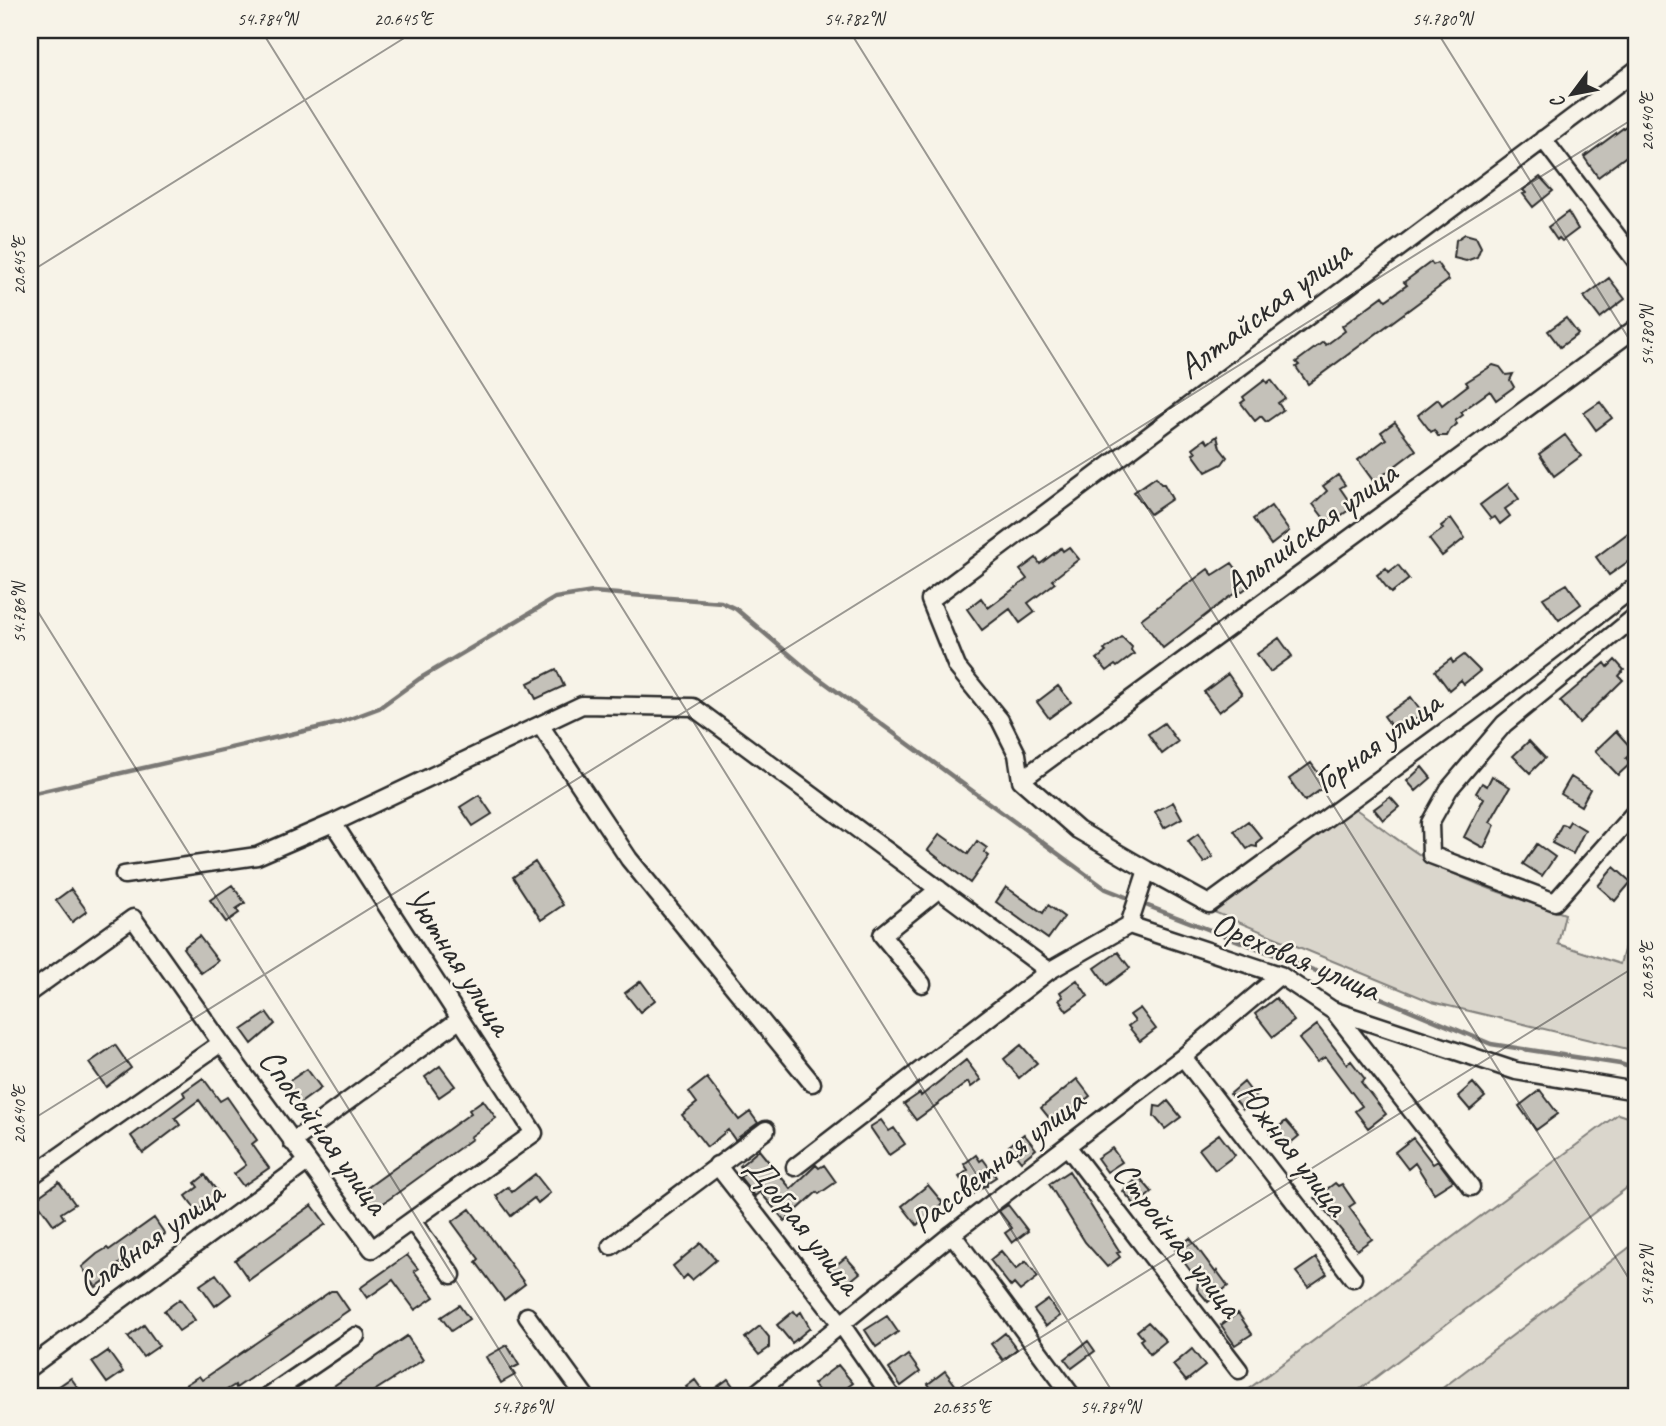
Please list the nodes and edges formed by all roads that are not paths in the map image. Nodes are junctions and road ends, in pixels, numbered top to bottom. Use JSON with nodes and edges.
{"nodes":[{"id":1,"x":1636,"y":70,"type":"edge"},
{"id":2,"x":1544,"y":139,"type":"junction"},
{"id":3,"x":1636,"y":261,"type":"edge"},
{"id":4,"x":1636,"y":328,"type":"edge"},
{"id":5,"x":1636,"y":586,"type":"edge"},
{"id":6,"x":1636,"y":616,"type":"edge"},
{"id":7,"x":1481,"y":705,"type":"junction"},
{"id":8,"x":1504,"y":724,"type":"junction"},
{"id":9,"x":540,"y":725,"type":"junction"},
{"id":10,"x":1021,"y":780,"type":"junction"},
{"id":11,"x":1636,"y":811,"type":"edge"},
{"id":12,"x":333,"y":823,"type":"junction"},
{"id":13,"x":1147,"y":870,"type":"junction"},
{"id":14,"x":124,"y":875,"type":"dead end"},
{"id":15,"x":939,"y":889,"type":"junction"},
{"id":16,"x":1129,"y":925,"type":"junction"},
{"id":17,"x":1049,"y":971,"type":"junction"},
{"id":18,"x":1280,"y":975,"type":"junction"},
{"id":19,"x":922,"y":984,"type":"dead end"},
{"id":20,"x":30,"y":992,"type":"edge"},
{"id":21,"x":1332,"y":1010,"type":"junction"},
{"id":22,"x":459,"y":1020,"type":"junction"},
{"id":23,"x":221,"y":1043,"type":"junction"},
{"id":24,"x":1183,"y":1057,"type":"junction"},
{"id":25,"x":812,"y":1083,"type":"dead end"},
{"id":26,"x":1636,"y":1090,"type":"edge"},
{"id":27,"x":766,"y":1130,"type":"dead end"},
{"id":28,"x":292,"y":1142,"type":"junction"},
{"id":29,"x":1067,"y":1146,"type":"junction"},
{"id":30,"x":307,"y":1162,"type":"junction"},
{"id":31,"x":718,"y":1165,"type":"junction"},
{"id":32,"x":795,"y":1167,"type":"dead end"},
{"id":33,"x":30,"y":1177,"type":"edge"},
{"id":34,"x":1471,"y":1187,"type":"dead end"},
{"id":35,"x":412,"y":1221,"type":"junction"},
{"id":36,"x":952,"y":1234,"type":"junction"},
{"id":37,"x":611,"y":1246,"type":"dead end"},
{"id":38,"x":452,"y":1275,"type":"dead end"},
{"id":39,"x":1353,"y":1278,"type":"dead end"},
{"id":40,"x":527,"y":1316,"type":"dead end"},
{"id":41,"x":841,"y":1324,"type":"junction"},
{"id":42,"x":356,"y":1336,"type":"dead end"},
{"id":43,"x":30,"y":1367,"type":"edge"},
{"id":44,"x":1239,"y":1370,"type":"dead end"},
{"id":45,"x":268,"y":1396,"type":"edge"},
{"id":46,"x":584,"y":1396,"type":"edge"},
{"id":47,"x":753,"y":1396,"type":"edge"},
{"id":48,"x":891,"y":1396,"type":"edge"},
{"id":49,"x":1072,"y":1396,"type":"edge"}],
"edges":[{"from":1,"to":2,"type":"street","name":"Алтайская улица"},
{"from":2,"to":3,"type":"street"},
{"from":2,"to":10,"type":"street","name":"Алтайская улица"},
{"from":4,"to":10,"type":"street","name":"Альпийская улица"},
{"from":5,"to":7,"type":"street","name":"Горная улица"},
{"from":6,"to":8,"type":"street"},
{"from":7,"to":8,"type":"street"},
{"from":7,"to":13,"type":"street","name":"Горная улица"},
{"from":8,"to":11,"type":"street"},
{"from":9,"to":12,"type":"street"},
{"from":9,"to":15,"type":"street"},
{"from":9,"to":25,"type":"street"},
{"from":10,"to":13,"type":"street"},
{"from":12,"to":14,"type":"street"},
{"from":12,"to":22,"type":"street","name":"Уютная улица"},
{"from":13,"to":16,"type":"street"},
{"from":15,"to":17,"type":"street"},
{"from":15,"to":19,"type":"street"},
{"from":16,"to":17,"type":"street"},
{"from":16,"to":18,"type":"street","name":"Ореховая улица"},
{"from":17,"to":32,"type":"street"},
{"from":18,"to":21,"type":"street","name":"Ореховая улица"},
{"from":18,"to":24,"type":"street","name":"Рассветная улица"},
{"from":20,"to":23,"type":"street","name":"Спокойная улица"},
{"from":21,"to":26,"type":"street","name":"Ореховая улица"},
{"from":21,"to":34,"type":"street"},
{"from":22,"to":28,"type":"street"},
{"from":22,"to":35,"type":"street","name":"Уютная улица"},
{"from":23,"to":28,"type":"street","name":"Спокойная улица"},
{"from":23,"to":33,"type":"street"},
{"from":24,"to":29,"type":"street","name":"Рассветная улица"},
{"from":24,"to":39,"type":"street","name":"Южная улица"},
{"from":27,"to":31,"type":"street"},
{"from":28,"to":30,"type":"street","name":"Спокойная улица"},
{"from":29,"to":36,"type":"street","name":"Рассветная улица"},
{"from":29,"to":44,"type":"street","name":"Стройная улица"},
{"from":30,"to":35,"type":"street","name":"Спокойная улица"},
{"from":30,"to":43,"type":"street","name":"Славная улица"},
{"from":31,"to":37,"type":"street"},
{"from":31,"to":41,"type":"street","name":"Добрая улица"},
{"from":35,"to":38,"type":"street"},
{"from":36,"to":41,"type":"street","name":"Рассветная улица"},
{"from":36,"to":49,"type":"street"},
{"from":40,"to":46,"type":"street"},
{"from":41,"to":47,"type":"street","name":"Рассветная улица"},
{"from":41,"to":48,"type":"street","name":"Добрая улица"},
{"from":42,"to":45,"type":"street"}]}
